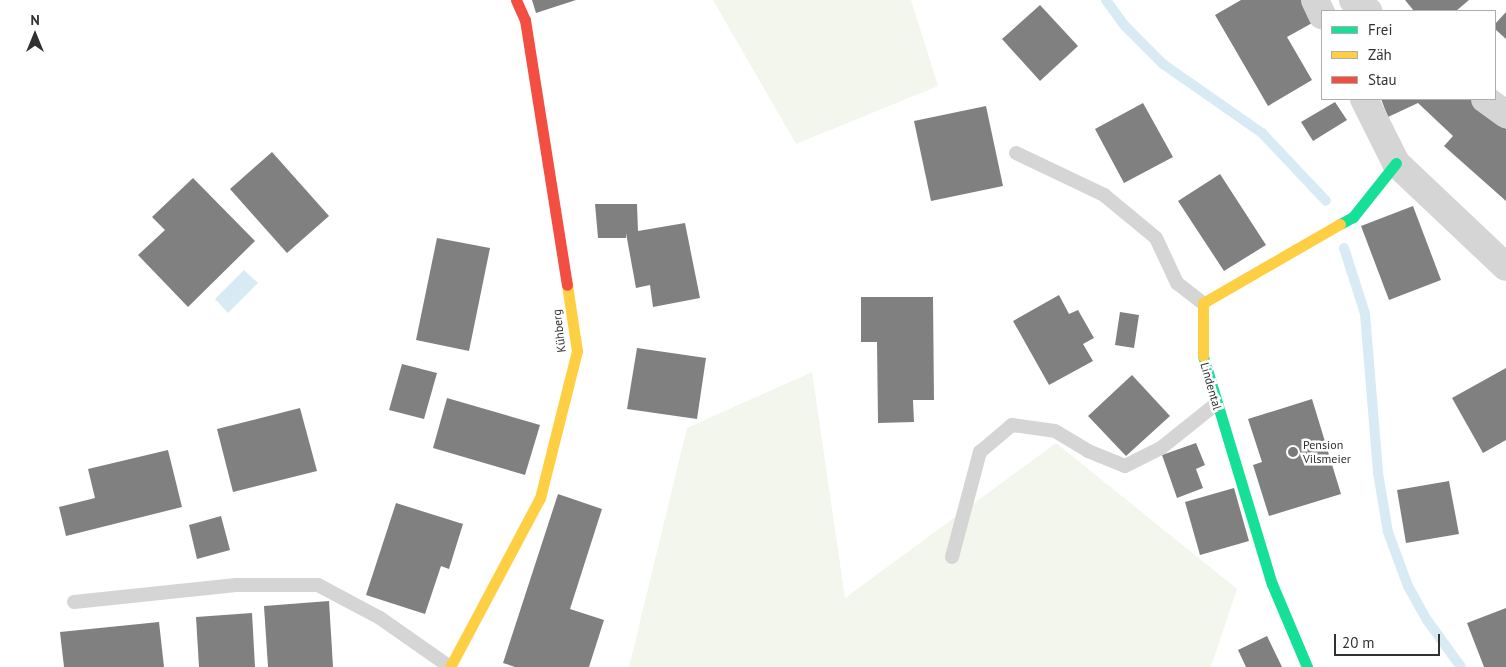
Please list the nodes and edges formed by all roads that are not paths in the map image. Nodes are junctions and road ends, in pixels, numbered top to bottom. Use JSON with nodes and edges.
{"nodes":[{"id":1,"x":516,"y":0,"type":"edge"},
{"id":2,"x":1315,"y":0,"type":"edge"},
{"id":3,"x":1353,"y":0,"type":"edge"},
{"id":4,"x":1367,"y":10,"type":"edge"},
{"id":5,"x":1321,"y":13,"type":"edge"},
{"id":6,"x":1364,"y":100,"type":"edge"},
{"id":7,"x":1486,"y":100,"type":"edge"},
{"id":8,"x":1506,"y":114,"type":"edge"},
{"id":9,"x":1016,"y":153,"type":"dead end"},
{"id":10,"x":1396,"y":163,"type":"junction"},
{"id":11,"x":1506,"y":267,"type":"edge"},
{"id":12,"x":1203,"y":302,"type":"junction"},
{"id":13,"x":1216,"y":404,"type":"junction"},
{"id":14,"x":952,"y":557,"type":"dead end"},
{"id":15,"x":74,"y":602,"type":"dead end"},
{"id":16,"x":450,"y":667,"type":"edge"},
{"id":17,"x":1308,"y":667,"type":"edge"}],
"edges":[{"from":1,"to":16,"type":"street","name":"Kühberg"},
{"from":2,"to":5,"type":"street"},
{"from":3,"to":4,"type":"street"},
{"from":6,"to":10,"type":"street"},
{"from":7,"to":8,"type":"street"},
{"from":9,"to":12,"type":"lane"},
{"from":10,"to":11,"type":"street"},
{"from":10,"to":12,"type":"street"},
{"from":12,"to":13,"type":"street","name":"Lindental"},
{"from":13,"to":14,"type":"lane"},
{"from":13,"to":17,"type":"street","name":"Lindental"},
{"from":15,"to":16,"type":"lane"}]}
